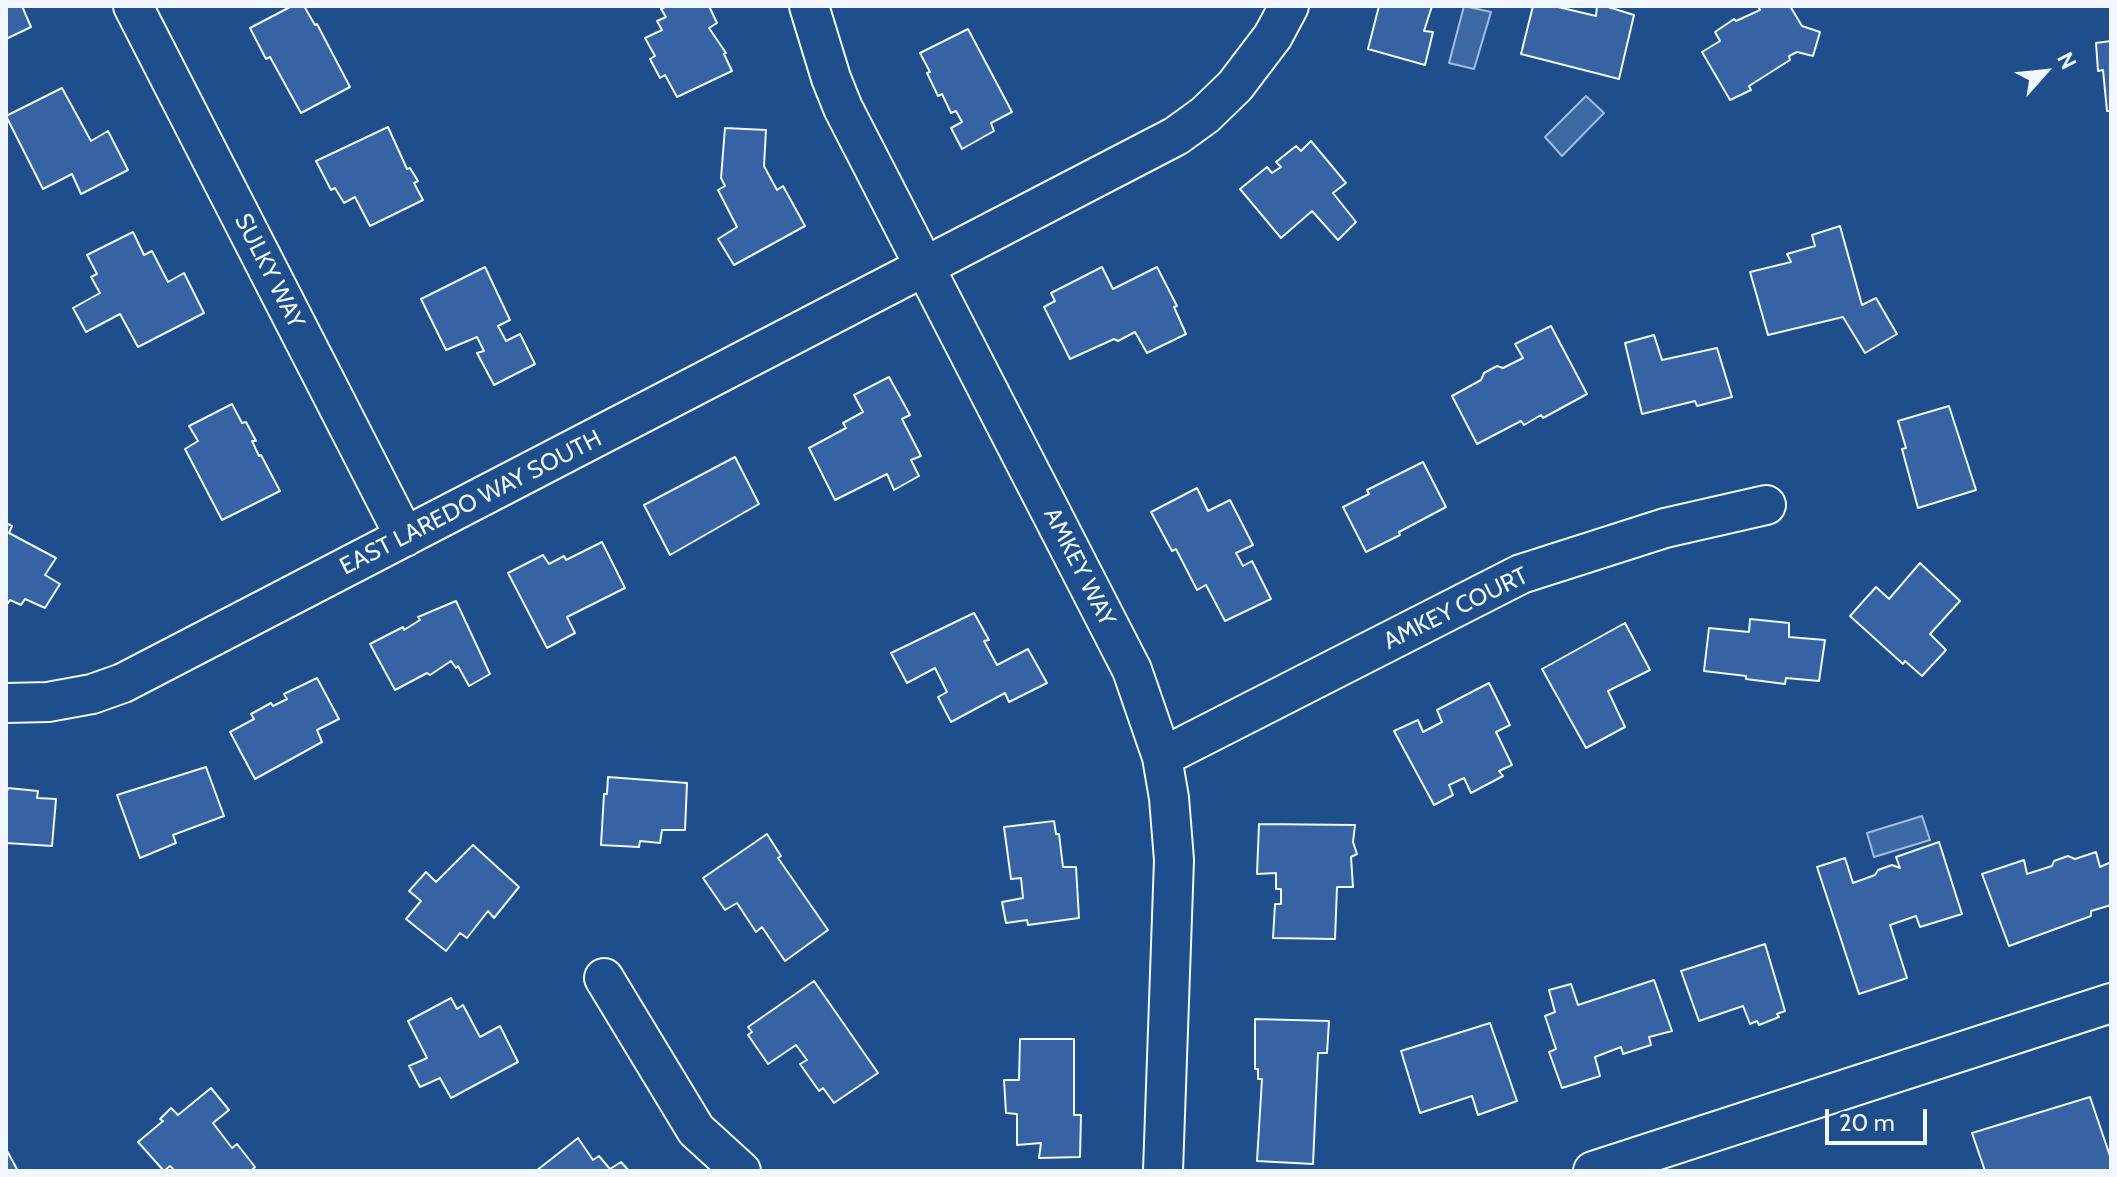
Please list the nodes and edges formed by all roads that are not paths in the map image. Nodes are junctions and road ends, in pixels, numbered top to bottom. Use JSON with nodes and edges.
{"nodes":[{"id":1,"x":133,"y":6,"type":"edge"},
{"id":2,"x":809,"y":6,"type":"edge"},
{"id":3,"x":1289,"y":6,"type":"edge"},
{"id":4,"x":926,"y":268,"type":"junction"},
{"id":5,"x":1766,"y":505,"type":"dead end"},
{"id":6,"x":405,"y":537,"type":"junction"},
{"id":7,"x":6,"y":703,"type":"edge"},
{"id":8,"x":1162,"y":757,"type":"junction"},
{"id":9,"x":604,"y":978,"type":"dead end"},
{"id":10,"x":2111,"y":1003,"type":"edge"},
{"id":11,"x":741,"y":1171,"type":"edge"},
{"id":12,"x":1163,"y":1171,"type":"edge"},
{"id":13,"x":1593,"y":1171,"type":"edge"}],
"edges":[{"from":1,"to":6,"type":"street","name":"SULKY WAY"},
{"from":2,"to":4,"type":"street","name":"AMKEY WAY"},
{"from":3,"to":4,"type":"street","name":"EAST LAREDO WAY SOUTH"},
{"from":4,"to":6,"type":"street","name":"EAST LAREDO WAY SOUTH"},
{"from":4,"to":8,"type":"street","name":"AMKEY WAY"},
{"from":5,"to":8,"type":"street","name":"AMKEY COURT"},
{"from":6,"to":7,"type":"street","name":"EAST LAREDO WAY SOUTH"},
{"from":8,"to":12,"type":"street","name":"AMKEY WAY"},
{"from":9,"to":11,"type":"street"},
{"from":10,"to":13,"type":"street"}]}
